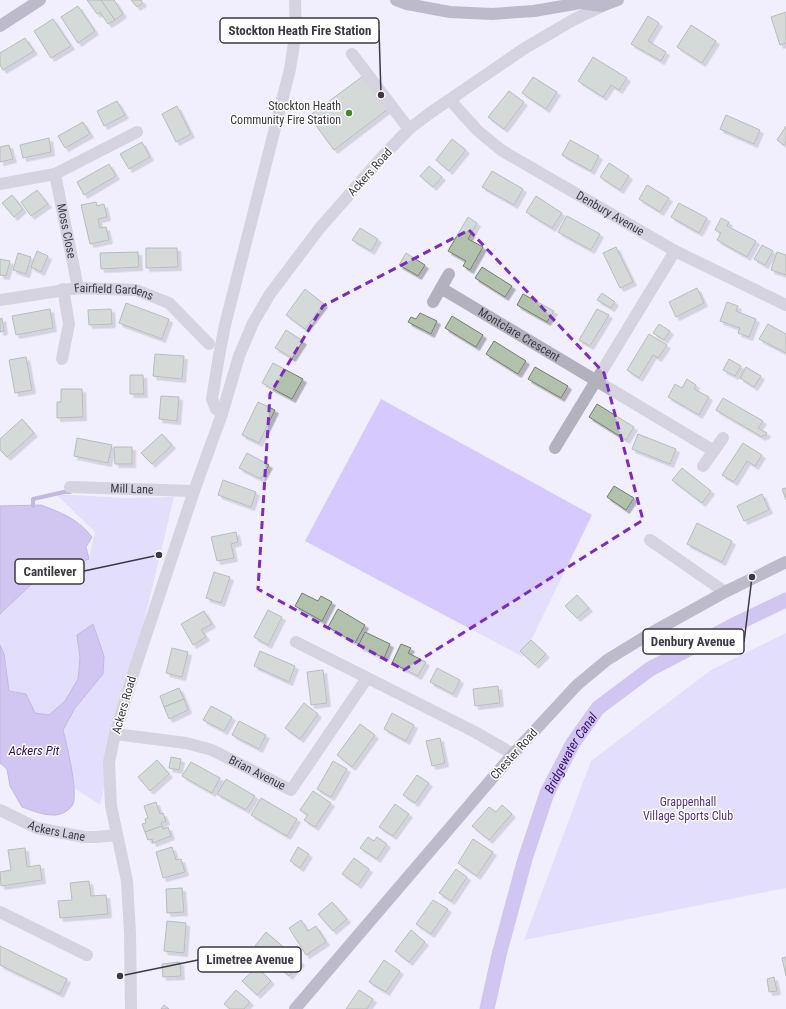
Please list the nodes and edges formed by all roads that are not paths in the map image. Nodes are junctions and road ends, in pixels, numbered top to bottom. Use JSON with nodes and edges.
{"nodes":[{"id":1,"x":40,"y":0,"type":"edge"},
{"id":2,"x":295,"y":0,"type":"edge"},
{"id":3,"x":396,"y":0,"type":"edge"},
{"id":4,"x":618,"y":0,"type":"edge"},
{"id":5,"x":602,"y":6,"type":"junction"},
{"id":6,"x":0,"y":26,"type":"edge"},
{"id":7,"x":352,"y":54,"type":"dead end"},
{"id":8,"x":450,"y":100,"type":"junction"},
{"id":9,"x":409,"y":130,"type":"junction"},
{"id":10,"x":137,"y":132,"type":"dead end"},
{"id":11,"x":55,"y":174,"type":"junction"},
{"id":12,"x":0,"y":184,"type":"edge"},
{"id":13,"x":675,"y":251,"type":"junction"},
{"id":14,"x":449,"y":274,"type":"dead end"},
{"id":15,"x":78,"y":288,"type":"junction"},
{"id":16,"x":441,"y":288,"type":"junction"},
{"id":17,"x":63,"y":289,"type":"junction"},
{"id":18,"x":0,"y":300,"type":"edge"},
{"id":19,"x":433,"y":302,"type":"dead end"},
{"id":20,"x":786,"y":305,"type":"edge"},
{"id":21,"x":208,"y":344,"type":"dead end"},
{"id":22,"x":62,"y":358,"type":"dead end"},
{"id":23,"x":597,"y":381,"type":"junction"},
{"id":24,"x":222,"y":414,"type":"junction"},
{"id":25,"x":723,"y":438,"type":"dead end"},
{"id":26,"x":555,"y":448,"type":"dead end"},
{"id":27,"x":714,"y":451,"type":"junction"},
{"id":28,"x":703,"y":466,"type":"dead end"},
{"id":29,"x":70,"y":487,"type":"dead end"},
{"id":30,"x":194,"y":491,"type":"junction"},
{"id":31,"x":650,"y":540,"type":"dead end"},
{"id":32,"x":786,"y":562,"type":"edge"},
{"id":33,"x":725,"y":592,"type":"junction"},
{"id":34,"x":296,"y":642,"type":"dead end"},
{"id":35,"x":367,"y":678,"type":"junction"},
{"id":36,"x":115,"y":734,"type":"junction"},
{"id":37,"x":513,"y":754,"type":"junction"},
{"id":38,"x":0,"y":810,"type":"edge"},
{"id":39,"x":117,"y":835,"type":"junction"},
{"id":40,"x":0,"y":912,"type":"edge"},
{"id":41,"x":87,"y":955,"type":"dead end"},
{"id":42,"x":131,"y":1009,"type":"edge"},
{"id":43,"x":295,"y":1009,"type":"edge"}],
"edges":[{"from":1,"to":6,"type":"main road"},
{"from":2,"to":24,"type":"street"},
{"from":3,"to":5,"type":"main road","name":"Ackers Road"},
{"from":4,"to":5,"type":"main road","name":"Ackers Road"},
{"from":5,"to":8,"type":"street","name":"Ackers Road"},
{"from":7,"to":9,"type":"street"},
{"from":8,"to":9,"type":"street","name":"Ackers Road"},
{"from":8,"to":13,"type":"street","name":"Denbury Avenue"},
{"from":9,"to":24,"type":"street","name":"Ackers Road"},
{"from":10,"to":11,"type":"street"},
{"from":11,"to":12,"type":"street"},
{"from":11,"to":15,"type":"street","name":"Moss Close"},
{"from":13,"to":20,"type":"street","name":"Denbury Avenue"},
{"from":13,"to":23,"type":"street"},
{"from":14,"to":16,"type":"street"},
{"from":15,"to":17,"type":"street","name":"Fairfield Gardens"},
{"from":15,"to":21,"type":"street","name":"Fairfield Gardens"},
{"from":16,"to":19,"type":"street"},
{"from":16,"to":23,"type":"street","name":"Montclare Crescent"},
{"from":17,"to":18,"type":"street","name":"Fairfield Gardens"},
{"from":17,"to":22,"type":"street"},
{"from":23,"to":26,"type":"street"},
{"from":23,"to":27,"type":"street","name":"Montclare Crescent"},
{"from":24,"to":30,"type":"street","name":"Ackers Road"},
{"from":25,"to":27,"type":"street"},
{"from":27,"to":28,"type":"street"},
{"from":29,"to":30,"type":"street","name":"Mill Lane"},
{"from":30,"to":36,"type":"street","name":"Ackers Road"},
{"from":31,"to":33,"type":"street"},
{"from":32,"to":33,"type":"main road","name":"Chester Road"},
{"from":33,"to":37,"type":"main road","name":"Chester Road"},
{"from":34,"to":35,"type":"street"},
{"from":35,"to":36,"type":"street","name":"Brian Avenue"},
{"from":35,"to":37,"type":"street"},
{"from":36,"to":39,"type":"street","name":"Ackers Road"},
{"from":37,"to":43,"type":"main road","name":"Chester Road"},
{"from":38,"to":39,"type":"street","name":"Ackers Lane"},
{"from":39,"to":42,"type":"street","name":"Ackers Road"},
{"from":40,"to":41,"type":"street"}]}
